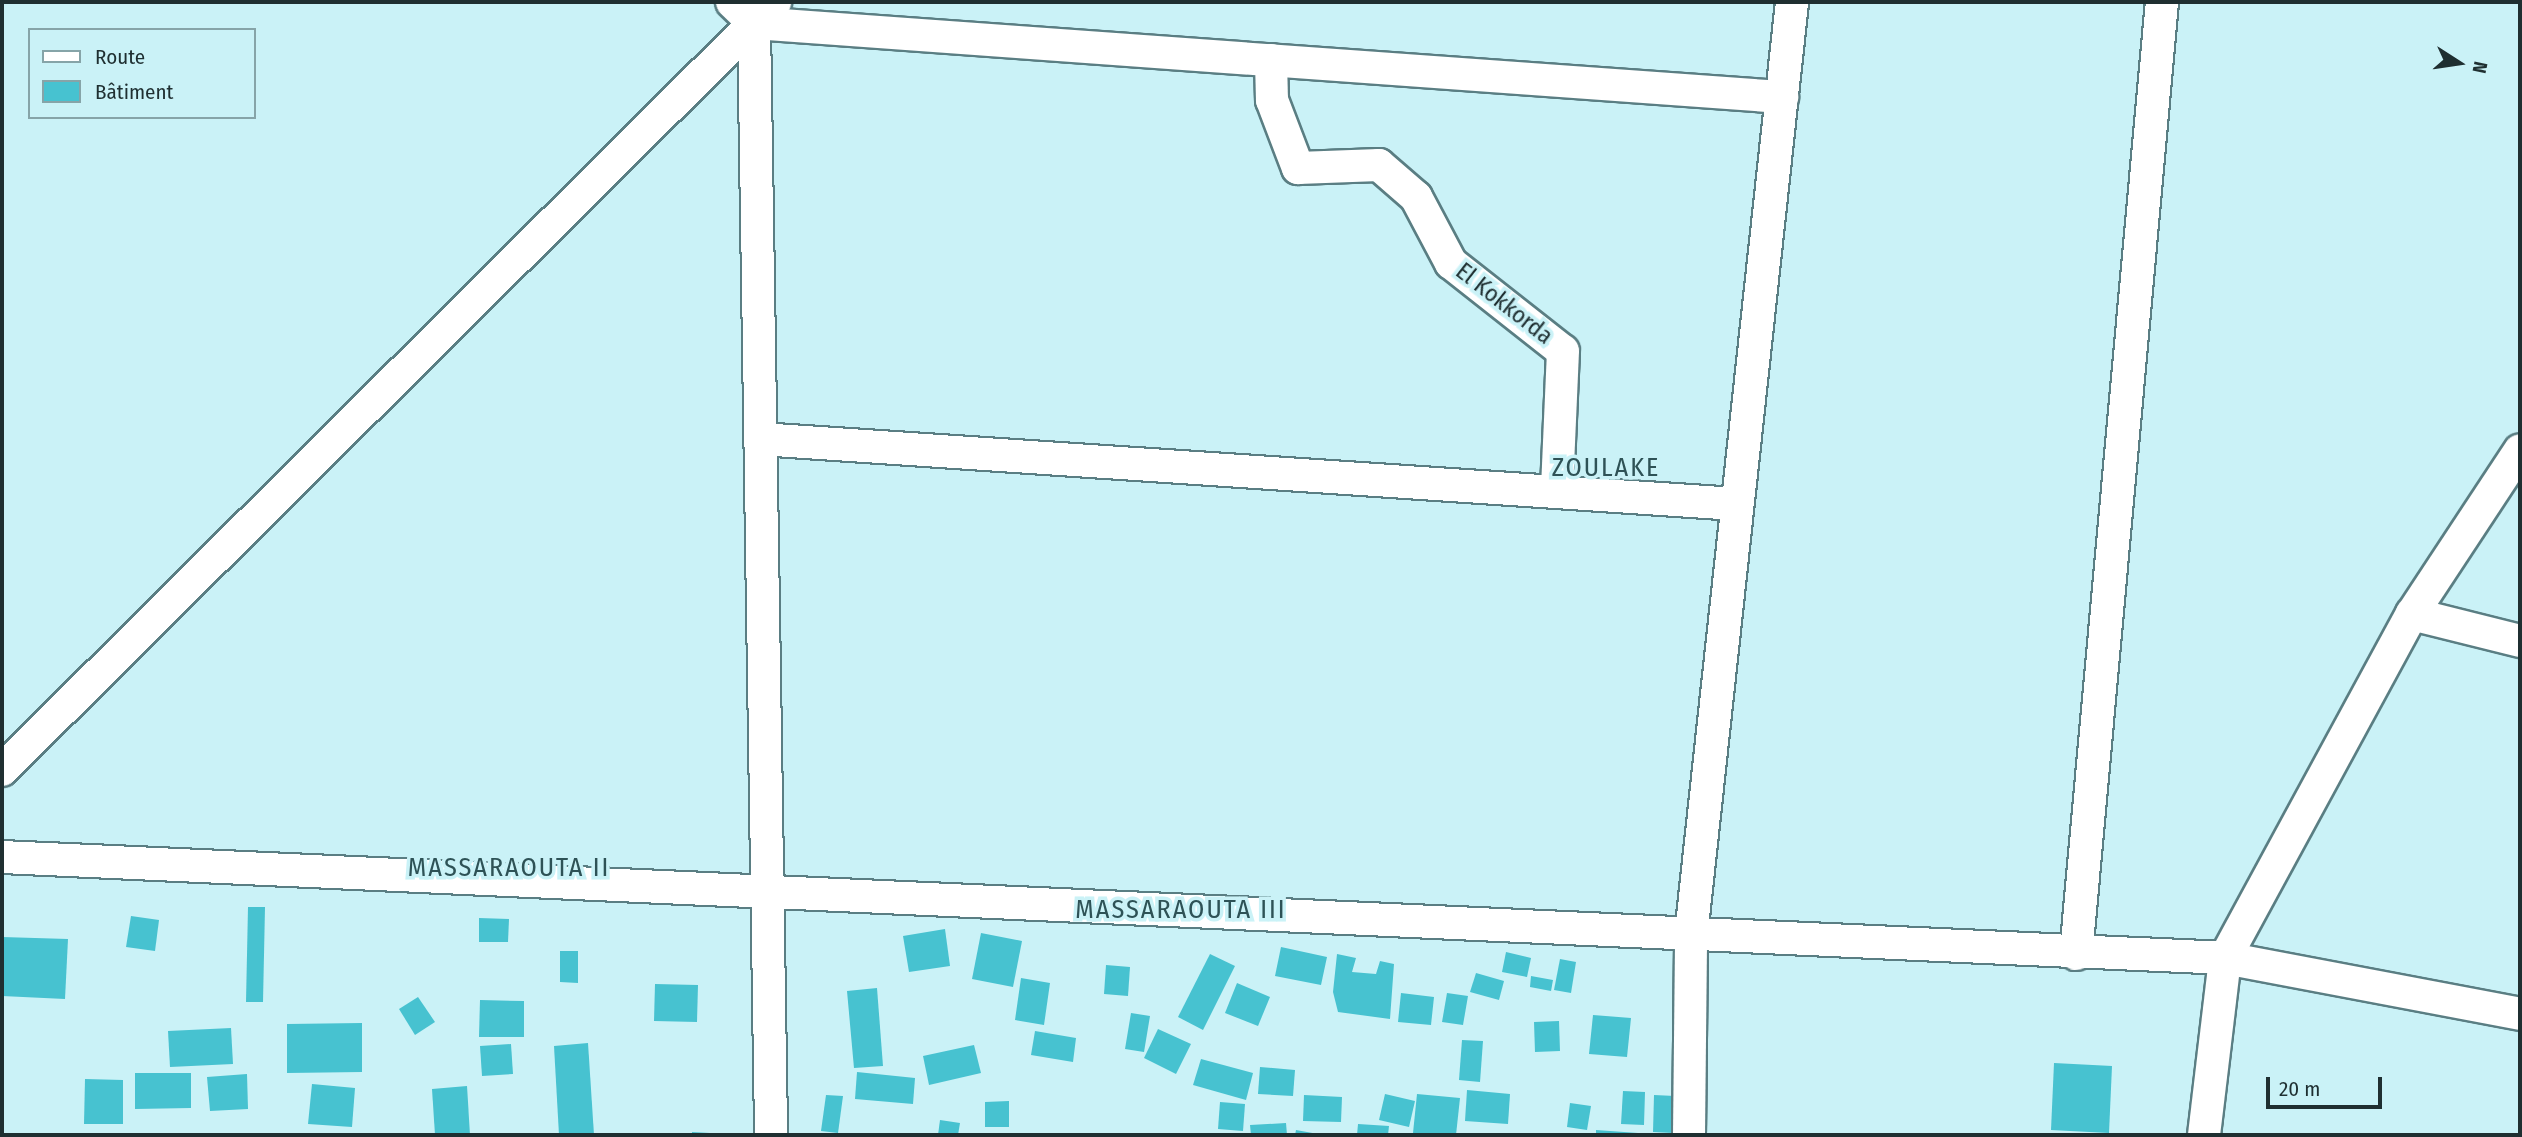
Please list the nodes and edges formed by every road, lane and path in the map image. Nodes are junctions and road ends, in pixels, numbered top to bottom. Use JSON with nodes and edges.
{"nodes":[{"id":1,"x":1792,"y":2,"type":"edge"},
{"id":2,"x":2162,"y":2,"type":"edge"},
{"id":3,"x":754,"y":9,"type":"edge"},
{"id":4,"x":1271,"y":60,"type":"junction"},
{"id":5,"x":1782,"y":97,"type":"junction"},
{"id":6,"x":760,"y":439,"type":"junction"},
{"id":7,"x":2520,"y":450,"type":"edge"},
{"id":8,"x":1557,"y":491,"type":"junction"},
{"id":9,"x":1737,"y":504,"type":"junction"},
{"id":10,"x":2412,"y":614,"type":"junction"},
{"id":11,"x":2520,"y":641,"type":"edge"},
{"id":12,"x":2,"y":770,"type":"edge"},
{"id":13,"x":2,"y":857,"type":"edge"},
{"id":14,"x":767,"y":892,"type":"junction"},
{"id":15,"x":1691,"y":935,"type":"junction"},
{"id":16,"x":2076,"y":954,"type":"junction"},
{"id":17,"x":2225,"y":958,"type":"junction"},
{"id":18,"x":2520,"y":1014,"type":"edge"},
{"id":19,"x":771,"y":1135,"type":"edge"},
{"id":20,"x":1689,"y":1135,"type":"edge"},
{"id":21,"x":2204,"y":1135,"type":"edge"}],
"edges":[{"from":1,"to":5,"type":"street"},
{"from":2,"to":16,"type":"street"},
{"from":3,"to":4,"type":"street"},
{"from":3,"to":6,"type":"street"},
{"from":3,"to":12,"type":"street"},
{"from":4,"to":5,"type":"street"},
{"from":4,"to":8,"type":"street","name":"El Kokkorda"},
{"from":5,"to":9,"type":"street"},
{"from":6,"to":8,"type":"street"},
{"from":6,"to":14,"type":"street"},
{"from":7,"to":10,"type":"street"},
{"from":8,"to":9,"type":"street"},
{"from":9,"to":15,"type":"street"},
{"from":10,"to":11,"type":"street"},
{"from":10,"to":17,"type":"street"},
{"from":13,"to":14,"type":"street"},
{"from":14,"to":15,"type":"street"},
{"from":14,"to":19,"type":"street"},
{"from":15,"to":16,"type":"street"},
{"from":15,"to":20,"type":"street"},
{"from":16,"to":17,"type":"street"},
{"from":17,"to":18,"type":"street"},
{"from":17,"to":21,"type":"street"}]}
